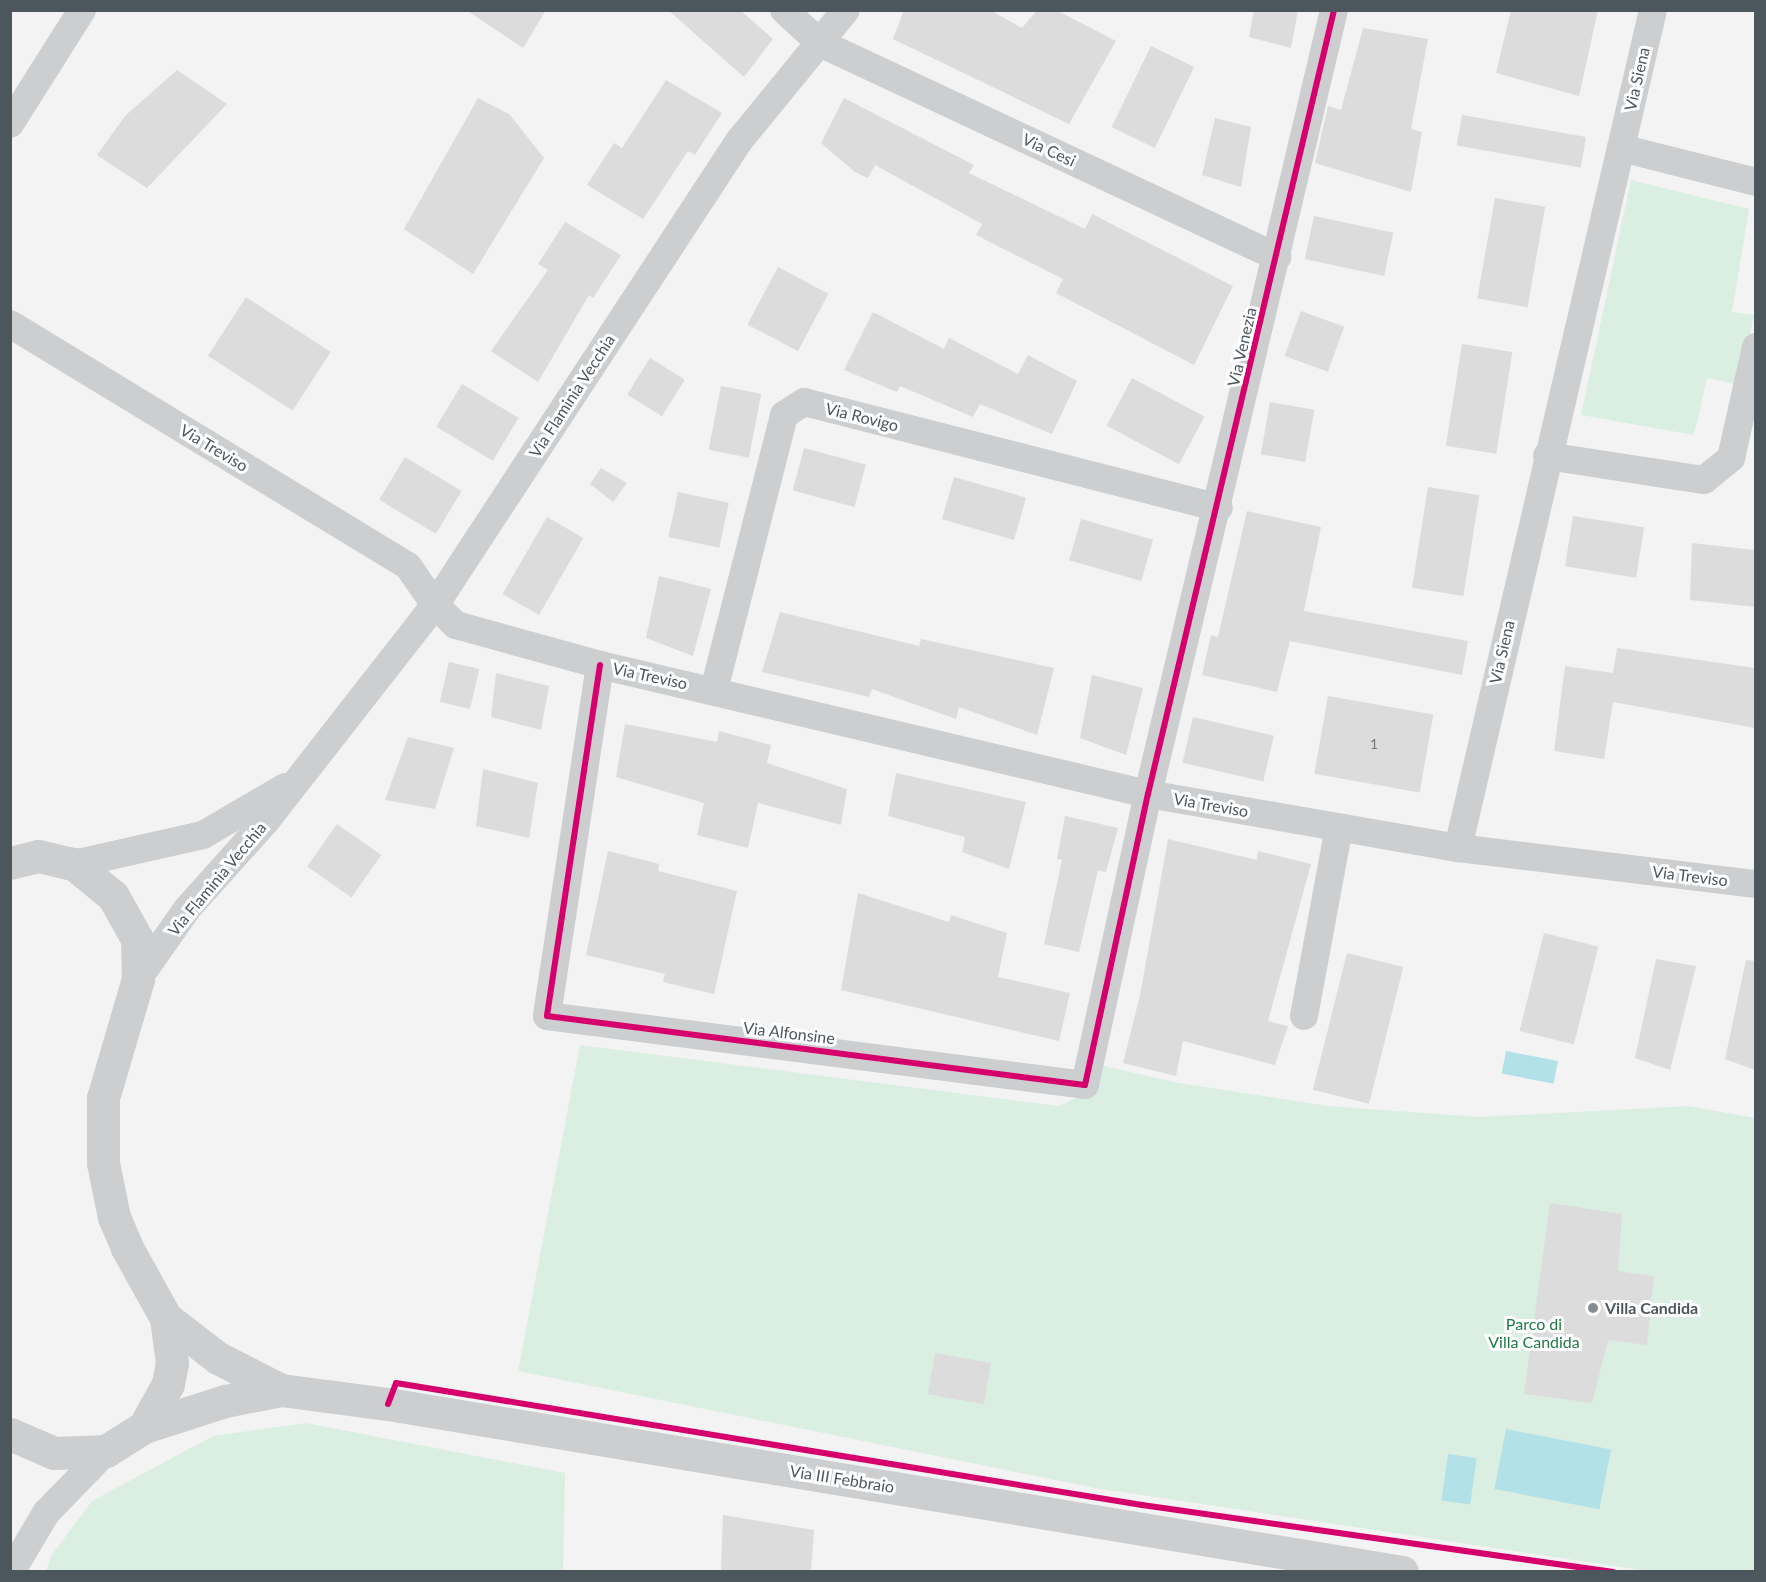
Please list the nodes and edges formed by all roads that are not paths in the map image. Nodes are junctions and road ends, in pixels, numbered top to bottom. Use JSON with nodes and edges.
{"nodes":[{"id":1,"x":784,"y":10,"type":"edge"},
{"id":2,"x":846,"y":10,"type":"edge"},
{"id":3,"x":1334,"y":10,"type":"edge"},
{"id":4,"x":1653,"y":10,"type":"edge"},
{"id":5,"x":76,"y":13,"type":"edge"},
{"id":6,"x":820,"y":43,"type":"junction"},
{"id":7,"x":10,"y":124,"type":"edge"},
{"id":8,"x":1621,"y":148,"type":"junction"},
{"id":9,"x":1755,"y":182,"type":"edge"},
{"id":10,"x":1277,"y":257,"type":"junction"},
{"id":11,"x":10,"y":324,"type":"edge"},
{"id":12,"x":1755,"y":347,"type":"edge"},
{"id":13,"x":1547,"y":456,"type":"junction"},
{"id":14,"x":1218,"y":508,"type":"junction"},
{"id":15,"x":435,"y":605,"type":"junction"},
{"id":16,"x":600,"y":665,"type":"junction"},
{"id":17,"x":714,"y":690,"type":"junction"},
{"id":18,"x":297,"y":780,"type":"junction"},
{"id":19,"x":1148,"y":794,"type":"junction"},
{"id":20,"x":1339,"y":828,"type":"junction"},
{"id":21,"x":1458,"y":848,"type":"junction"},
{"id":22,"x":20,"y":855,"type":"edge"},
{"id":23,"x":74,"y":864,"type":"junction"},
{"id":24,"x":1755,"y":884,"type":"edge"},
{"id":25,"x":138,"y":979,"type":"junction"},
{"id":26,"x":1304,"y":1016,"type":"dead end"},
{"id":27,"x":166,"y":1318,"type":"junction"},
{"id":28,"x":281,"y":1390,"type":"junction"},
{"id":29,"x":144,"y":1427,"type":"junction"},
{"id":30,"x":10,"y":1434,"type":"edge"},
{"id":31,"x":106,"y":1451,"type":"junction"},
{"id":32,"x":10,"y":1539,"type":"edge"},
{"id":33,"x":10,"y":1554,"type":"edge"},
{"id":34,"x":11,"y":1572,"type":"edge"},
{"id":35,"x":1402,"y":1572,"type":"edge"}],
"edges":[{"from":1,"to":6,"type":"street"},
{"from":2,"to":6,"type":"street","name":"Via Flaminia Vecchia"},
{"from":3,"to":10,"type":"street","name":"Via Venezia"},
{"from":4,"to":8,"type":"street","name":"Via Siena"},
{"from":5,"to":7,"type":"street"},
{"from":6,"to":10,"type":"street","name":"Via Cesi"},
{"from":6,"to":15,"type":"street","name":"Via Flaminia Vecchia"},
{"from":8,"to":9,"type":"street"},
{"from":8,"to":13,"type":"street","name":"Via Siena"},
{"from":10,"to":14,"type":"street","name":"Via Venezia"},
{"from":11,"to":15,"type":"street","name":"Via Treviso"},
{"from":12,"to":13,"type":"street"},
{"from":13,"to":21,"type":"street","name":"Via Siena"},
{"from":14,"to":17,"type":"street","name":"Via Rovigo"},
{"from":14,"to":19,"type":"street","name":"Via Venezia"},
{"from":15,"to":16,"type":"street","name":"Via Treviso"},
{"from":15,"to":18,"type":"street","name":"Via Flaminia Vecchia"},
{"from":16,"to":17,"type":"street","name":"Via Treviso"},
{"from":16,"to":19,"type":"street","name":"Via Alfonsine"},
{"from":17,"to":19,"type":"street","name":"Via Treviso"},
{"from":18,"to":23,"type":"street","name":"Via Flaminia Vecchia"},
{"from":18,"to":25,"type":"street","name":"Via Flaminia Vecchia"},
{"from":19,"to":20,"type":"street","name":"Via Treviso"},
{"from":20,"to":21,"type":"street","name":"Via Treviso"},
{"from":20,"to":26,"type":"street"},
{"from":21,"to":24,"type":"street","name":"Via Treviso"},
{"from":22,"to":23,"type":"main road","name":"Via Flaminia Vecchia"},
{"from":23,"to":25,"type":"main road","name":"Via Flaminia Vecchia"},
{"from":25,"to":27,"type":"main road","name":"Via Flaminia Vecchia"},
{"from":27,"to":28,"type":"main road"},
{"from":27,"to":29,"type":"main road","name":"Via Flaminia Vecchia"},
{"from":28,"to":29,"type":"main road"},
{"from":28,"to":35,"type":"main road","name":"Via III Febbraio"},
{"from":29,"to":31,"type":"main road","name":"Via Flaminia Vecchia"},
{"from":30,"to":31,"type":"main road"},
{"from":31,"to":34,"type":"street","name":"Via Flaminia Vecchia"},
{"from":32,"to":33,"type":"street"}]}
